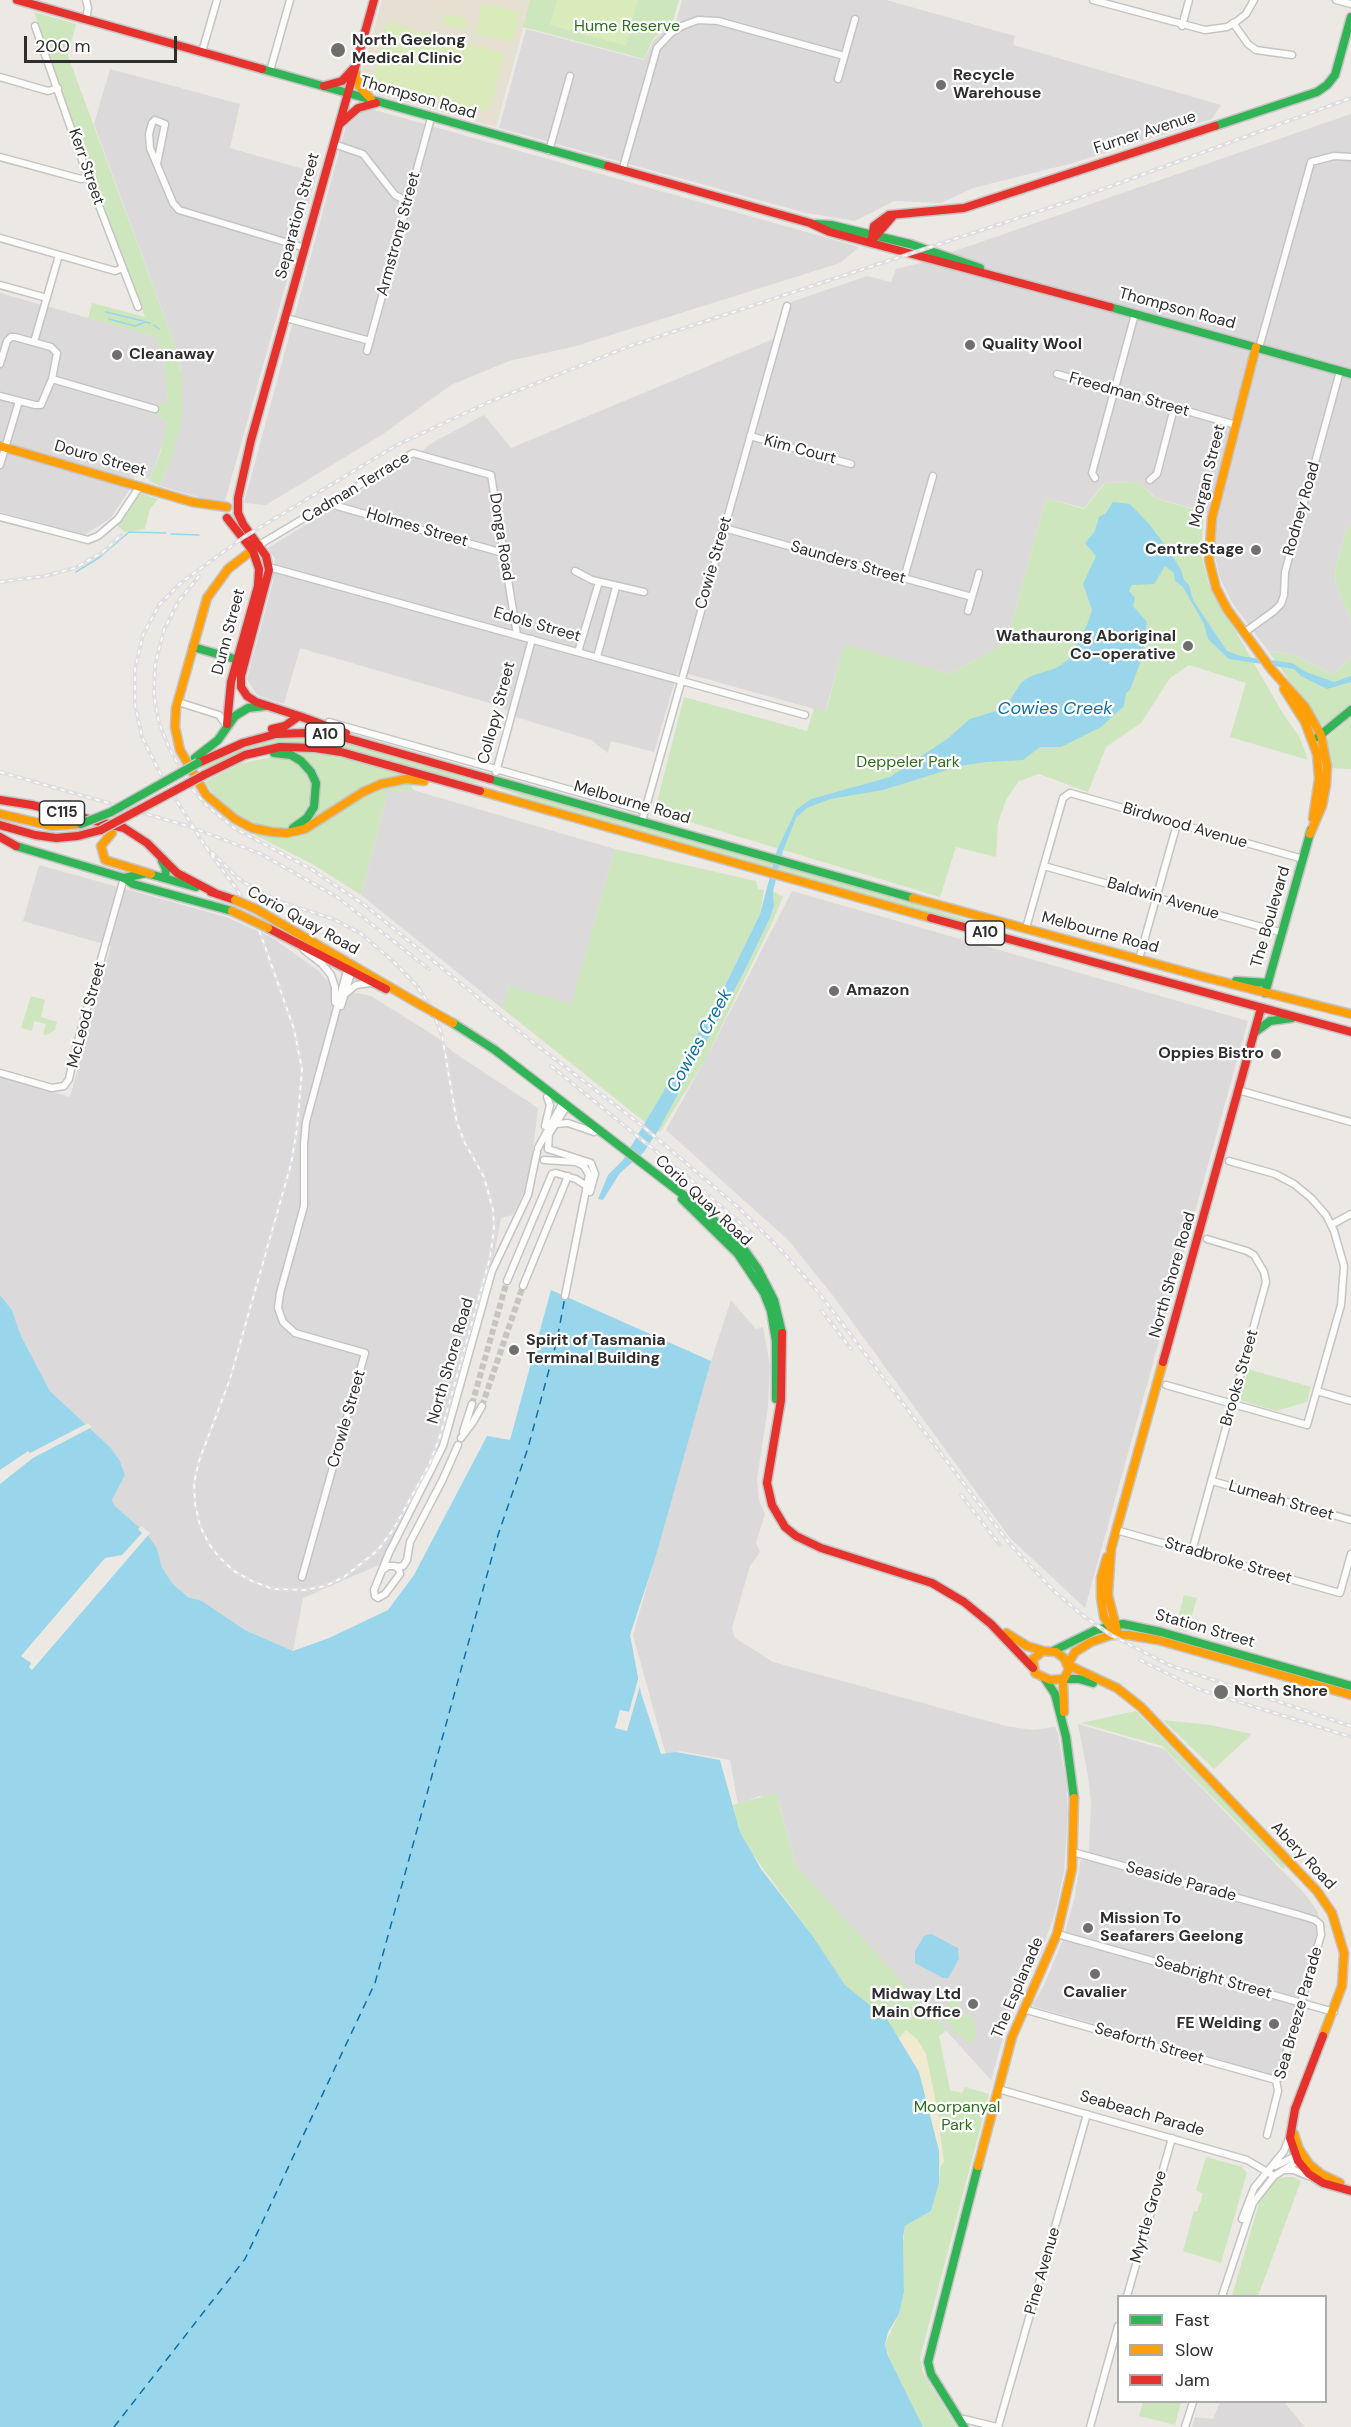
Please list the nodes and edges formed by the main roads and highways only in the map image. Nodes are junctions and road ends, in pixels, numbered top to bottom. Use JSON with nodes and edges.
{"nodes":[{"id":1,"x":17,"y":0,"type":"edge"},
{"id":2,"x":374,"y":0,"type":"edge"},
{"id":3,"x":1351,"y":17,"type":"edge"},
{"id":4,"x":356,"y":65,"type":"junction"},
{"id":5,"x":323,"y":86,"type":"junction"},
{"id":6,"x":348,"y":94,"type":"junction"},
{"id":7,"x":376,"y":102,"type":"junction"},
{"id":8,"x":339,"y":125,"type":"junction"},
{"id":9,"x":873,"y":237,"type":"junction"},
{"id":10,"x":1258,"y":348,"type":"junction"},
{"id":11,"x":1351,"y":374,"type":"edge"},
{"id":12,"x":251,"y":440,"type":"junction"},
{"id":13,"x":3,"y":446,"type":"edge"},
{"id":14,"x":227,"y":512,"type":"junction"},
{"id":15,"x":238,"y":512,"type":"junction"},
{"id":16,"x":255,"y":547,"type":"junction"},
{"id":17,"x":269,"y":567,"type":"junction"},
{"id":18,"x":260,"y":569,"type":"junction"},
{"id":19,"x":193,"y":647,"type":"junction"},
{"id":20,"x":241,"y":661,"type":"junction"},
{"id":21,"x":265,"y":706,"type":"junction"},
{"id":22,"x":1351,"y":710,"type":"edge"},
{"id":23,"x":299,"y":716,"type":"junction"},
{"id":24,"x":227,"y":725,"type":"junction"},
{"id":25,"x":1317,"y":737,"type":"junction"},
{"id":26,"x":379,"y":747,"type":"junction"},
{"id":27,"x":244,"y":755,"type":"junction"},
{"id":28,"x":209,"y":758,"type":"junction"},
{"id":29,"x":197,"y":761,"type":"junction"},
{"id":30,"x":494,"y":780,"type":"junction"},
{"id":31,"x":463,"y":786,"type":"junction"},
{"id":32,"x":490,"y":794,"type":"junction"},
{"id":33,"x":0,"y":800,"type":"edge"},
{"id":34,"x":153,"y":803,"type":"junction"},
{"id":35,"x":0,"y":814,"type":"edge"},
{"id":36,"x":0,"y":825,"type":"edge"},
{"id":37,"x":272,"y":832,"type":"junction"},
{"id":38,"x":0,"y":837,"type":"edge"},
{"id":39,"x":160,"y":858,"type":"junction"},
{"id":40,"x":151,"y":874,"type":"junction"},
{"id":41,"x":124,"y":878,"type":"junction"},
{"id":42,"x":165,"y":878,"type":"junction"},
{"id":43,"x":162,"y":892,"type":"junction"},
{"id":44,"x":215,"y":893,"type":"junction"},
{"id":45,"x":941,"y":906,"type":"junction"},
{"id":46,"x":991,"y":935,"type":"junction"},
{"id":47,"x":350,"y":968,"type":"junction"},
{"id":48,"x":1212,"y":979,"type":"junction"},
{"id":49,"x":1268,"y":983,"type":"junction"},
{"id":50,"x":1265,"y":993,"type":"junction"},
{"id":51,"x":419,"y":1004,"type":"junction"},
{"id":52,"x":1261,"y":1008,"type":"junction"},
{"id":53,"x":1351,"y":1014,"type":"edge"},
{"id":54,"x":1298,"y":1017,"type":"junction"},
{"id":55,"x":465,"y":1030,"type":"junction"},
{"id":56,"x":1348,"y":1031,"type":"edge"},
{"id":57,"x":1254,"y":1033,"type":"junction"},
{"id":58,"x":564,"y":1106,"type":"junction"},
{"id":59,"x":622,"y":1148,"type":"junction"},
{"id":60,"x":990,"y":1624,"type":"junction"},
{"id":61,"x":1112,"y":1625,"type":"junction"},
{"id":62,"x":1118,"y":1634,"type":"junction"},
{"id":63,"x":1048,"y":1651,"type":"junction"},
{"id":64,"x":1068,"y":1665,"type":"junction"},
{"id":65,"x":1033,"y":1668,"type":"junction"},
{"id":66,"x":1045,"y":1679,"type":"junction"},
{"id":67,"x":1063,"y":1679,"type":"junction"},
{"id":68,"x":1351,"y":1686,"type":"edge"},
{"id":69,"x":1351,"y":1695,"type":"edge"},
{"id":70,"x":1064,"y":1723,"type":"junction"},
{"id":71,"x":1172,"y":1742,"type":"junction"},
{"id":72,"x":1295,"y":2109,"type":"junction"},
{"id":73,"x":1299,"y":2157,"type":"junction"},
{"id":74,"x":1351,"y":2186,"type":"edge"},
{"id":75,"x":1351,"y":2191,"type":"edge"},
{"id":76,"x":962,"y":2424,"type":"edge"}],
"edges":[{"from":1,"to":5,"type":"main road","name":"Thompson Road"},
{"from":2,"to":4,"type":"main road","name":"Separation Street"},
{"from":3,"to":9,"type":"main road","name":"Furner Avenue"},
{"from":4,"to":5,"type":"main road"},
{"from":4,"to":6,"type":"main road","name":"Separation Street"},
{"from":4,"to":7,"type":"main road"},
{"from":5,"to":6,"type":"main road","name":"Thompson Road"},
{"from":6,"to":7,"type":"main road","name":"Thompson Road"},
{"from":6,"to":8,"type":"main road","name":"Separation Street"},
{"from":7,"to":8,"type":"main road"},
{"from":7,"to":9,"type":"main road","name":"Thompson Road"},
{"from":8,"to":12,"type":"main road","name":"Separation Street"},
{"from":9,"to":10,"type":"main road","name":"Thompson Road"},
{"from":10,"to":11,"type":"main road","name":"Thompson Road"},
{"from":10,"to":25,"type":"main road","name":"Morgan Street"},
{"from":12,"to":14,"type":"main road","name":"Separation Street"},
{"from":12,"to":15,"type":"main road","name":"Separation Street"},
{"from":13,"to":14,"type":"main road","name":"Douro Street"},
{"from":14,"to":15,"type":"main road","name":"Douro Street"},
{"from":14,"to":16,"type":"main road"},
{"from":15,"to":16,"type":"main road"},
{"from":16,"to":17,"type":"main road"},
{"from":16,"to":18,"type":"main road"},
{"from":16,"to":19,"type":"main road"},
{"from":17,"to":18,"type":"main road","name":"Edols Street"},
{"from":17,"to":20,"type":"main road","name":"Dunn Street"},
{"from":18,"to":20,"type":"main road","name":"Dunn Street"},
{"from":19,"to":20,"type":"main road"},
{"from":19,"to":37,"type":"main road"},
{"from":20,"to":21,"type":"main road","name":"Dunn Street"},
{"from":20,"to":24,"type":"main road","name":"Dunn Street"},
{"from":21,"to":23,"type":"main road"},
{"from":21,"to":24,"type":"main road"},
{"from":22,"to":25,"type":"main road"},
{"from":23,"to":26,"type":"main road"},
{"from":23,"to":28,"type":"main road"},
{"from":24,"to":29,"type":"main road"},
{"from":25,"to":49,"type":"main road","name":"The Boulevard"},
{"from":26,"to":28,"type":"main road","name":"Melbourne Road","number":"A10"},
{"from":26,"to":30,"type":"main road","name":"Melbourne Road","number":"A10"},
{"from":27,"to":31,"type":"main road","name":"Melbourne Road","number":"A10"},
{"from":27,"to":34,"type":"main road","name":"Melbourne Road","number":"A10","bridge":true},
{"from":27,"to":37,"type":"main road"},
{"from":28,"to":29,"type":"main road","name":"Melbourne Road","number":"A10"},
{"from":29,"to":35,"type":"main road","bridge":true},
{"from":30,"to":32,"type":"main road","name":"Collopy Street"},
{"from":30,"to":45,"type":"main road","name":"Melbourne Road","number":"A10"},
{"from":31,"to":32,"type":"main road","name":"Melbourne Road","number":"A10"},
{"from":31,"to":37,"type":"main road"},
{"from":32,"to":46,"type":"main road","name":"Melbourne Road","number":"A10"},
{"from":33,"to":39,"type":"main road","number":"C115"},
{"from":34,"to":36,"type":"main road","name":"Melbourne Road","number":"A10","bridge":true},
{"from":34,"to":40,"type":"main road","number":"C115","bridge":true},
{"from":38,"to":41,"type":"main road","name":"Corio Quay Road","number":"C115"},
{"from":39,"to":42,"type":"main road"},
{"from":39,"to":44,"type":"main road","number":"C115"},
{"from":40,"to":41,"type":"main road","name":"Corio Quay Road"},
{"from":40,"to":42,"type":"main road","name":"Corio Quay Road","number":"C115"},
{"from":41,"to":43,"type":"main road","name":"Corio Quay Road","number":"C115"},
{"from":42,"to":43,"type":"main road"},
{"from":42,"to":44,"type":"main road","name":"Corio Quay Road","number":"C115"},
{"from":43,"to":47,"type":"main road","name":"Corio Quay Road","number":"C115","bridge":true},
{"from":44,"to":47,"type":"main road","name":"Corio Quay Road","number":"C115","bridge":true},
{"from":45,"to":46,"type":"main road"},
{"from":45,"to":48,"type":"main road","name":"Melbourne Road","number":"A10"},
{"from":46,"to":52,"type":"main road","name":"Melbourne Road","number":"A10"},
{"from":47,"to":51,"type":"main road","name":"Corio Quay Road","number":"C115"},
{"from":47,"to":51,"type":"main road","name":"Corio Quay Road","number":"C115"},
{"from":48,"to":49,"type":"main road"},
{"from":48,"to":50,"type":"main road","name":"Melbourne Road","number":"A10"},
{"from":49,"to":50,"type":"main road","name":"The Boulevard"},
{"from":50,"to":52,"type":"main road","name":"The Boulevard"},
{"from":50,"to":53,"type":"main road","number":"A10"},
{"from":51,"to":55,"type":"main road","name":"Corio Quay Road","number":"C115","bridge":true},
{"from":52,"to":54,"type":"main road","number":"A10"},
{"from":52,"to":57,"type":"main road","name":"North Shore Road"},
{"from":54,"to":56,"type":"main road","number":"A10"},
{"from":54,"to":57,"type":"main road"},
{"from":55,"to":58,"type":"main road","name":"Corio Quay Road","number":"C115"},
{"from":55,"to":58,"type":"main road","name":"Corio Quay Road","number":"C115"},
{"from":57,"to":61,"type":"main road","name":"North Shore Road"},
{"from":58,"to":59,"type":"main road","name":"Corio Quay Road","number":"C115"},
{"from":58,"to":59,"type":"main road","name":"Corio Quay Road","number":"C115"},
{"from":59,"to":60,"type":"main road","name":"Corio Quay Road","number":"C115"},
{"from":60,"to":63,"type":"main road","name":"Corio Quay Road","number":"C115"},
{"from":60,"to":65,"type":"main road","name":"Corio Quay Road","number":"C115"},
{"from":61,"to":62,"type":"main road","name":"North Shore Road"},
{"from":61,"to":63,"type":"main road"},
{"from":61,"to":68,"type":"main road","name":"Station Street"},
{"from":62,"to":64,"type":"main road","name":"Station Street"},
{"from":62,"to":69,"type":"main road","name":"Station Street"},
{"from":63,"to":64,"type":"main road","number":"C115"},
{"from":63,"to":65,"type":"main road"},
{"from":64,"to":67,"type":"main road"},
{"from":64,"to":71,"type":"main road","name":"Abery Road","number":"C115"},
{"from":65,"to":66,"type":"main road","number":"C115"},
{"from":66,"to":67,"type":"main road","number":"C115"},
{"from":66,"to":70,"type":"main road","name":"The Esplanade"},
{"from":67,"to":70,"type":"main road","name":"The Esplanade"},
{"from":67,"to":71,"type":"main road","name":"Abery Road","number":"C115"},
{"from":70,"to":76,"type":"main road","name":"The Esplanade"},
{"from":71,"to":72,"type":"main road","name":"Abery Road","number":"C115"},
{"from":72,"to":73,"type":"main road","number":"C115"},
{"from":72,"to":73,"type":"main road","name":"Abery Road","number":"C115"},
{"from":73,"to":74,"type":"main road"},
{"from":73,"to":75,"type":"main road","number":"C115"}]}
